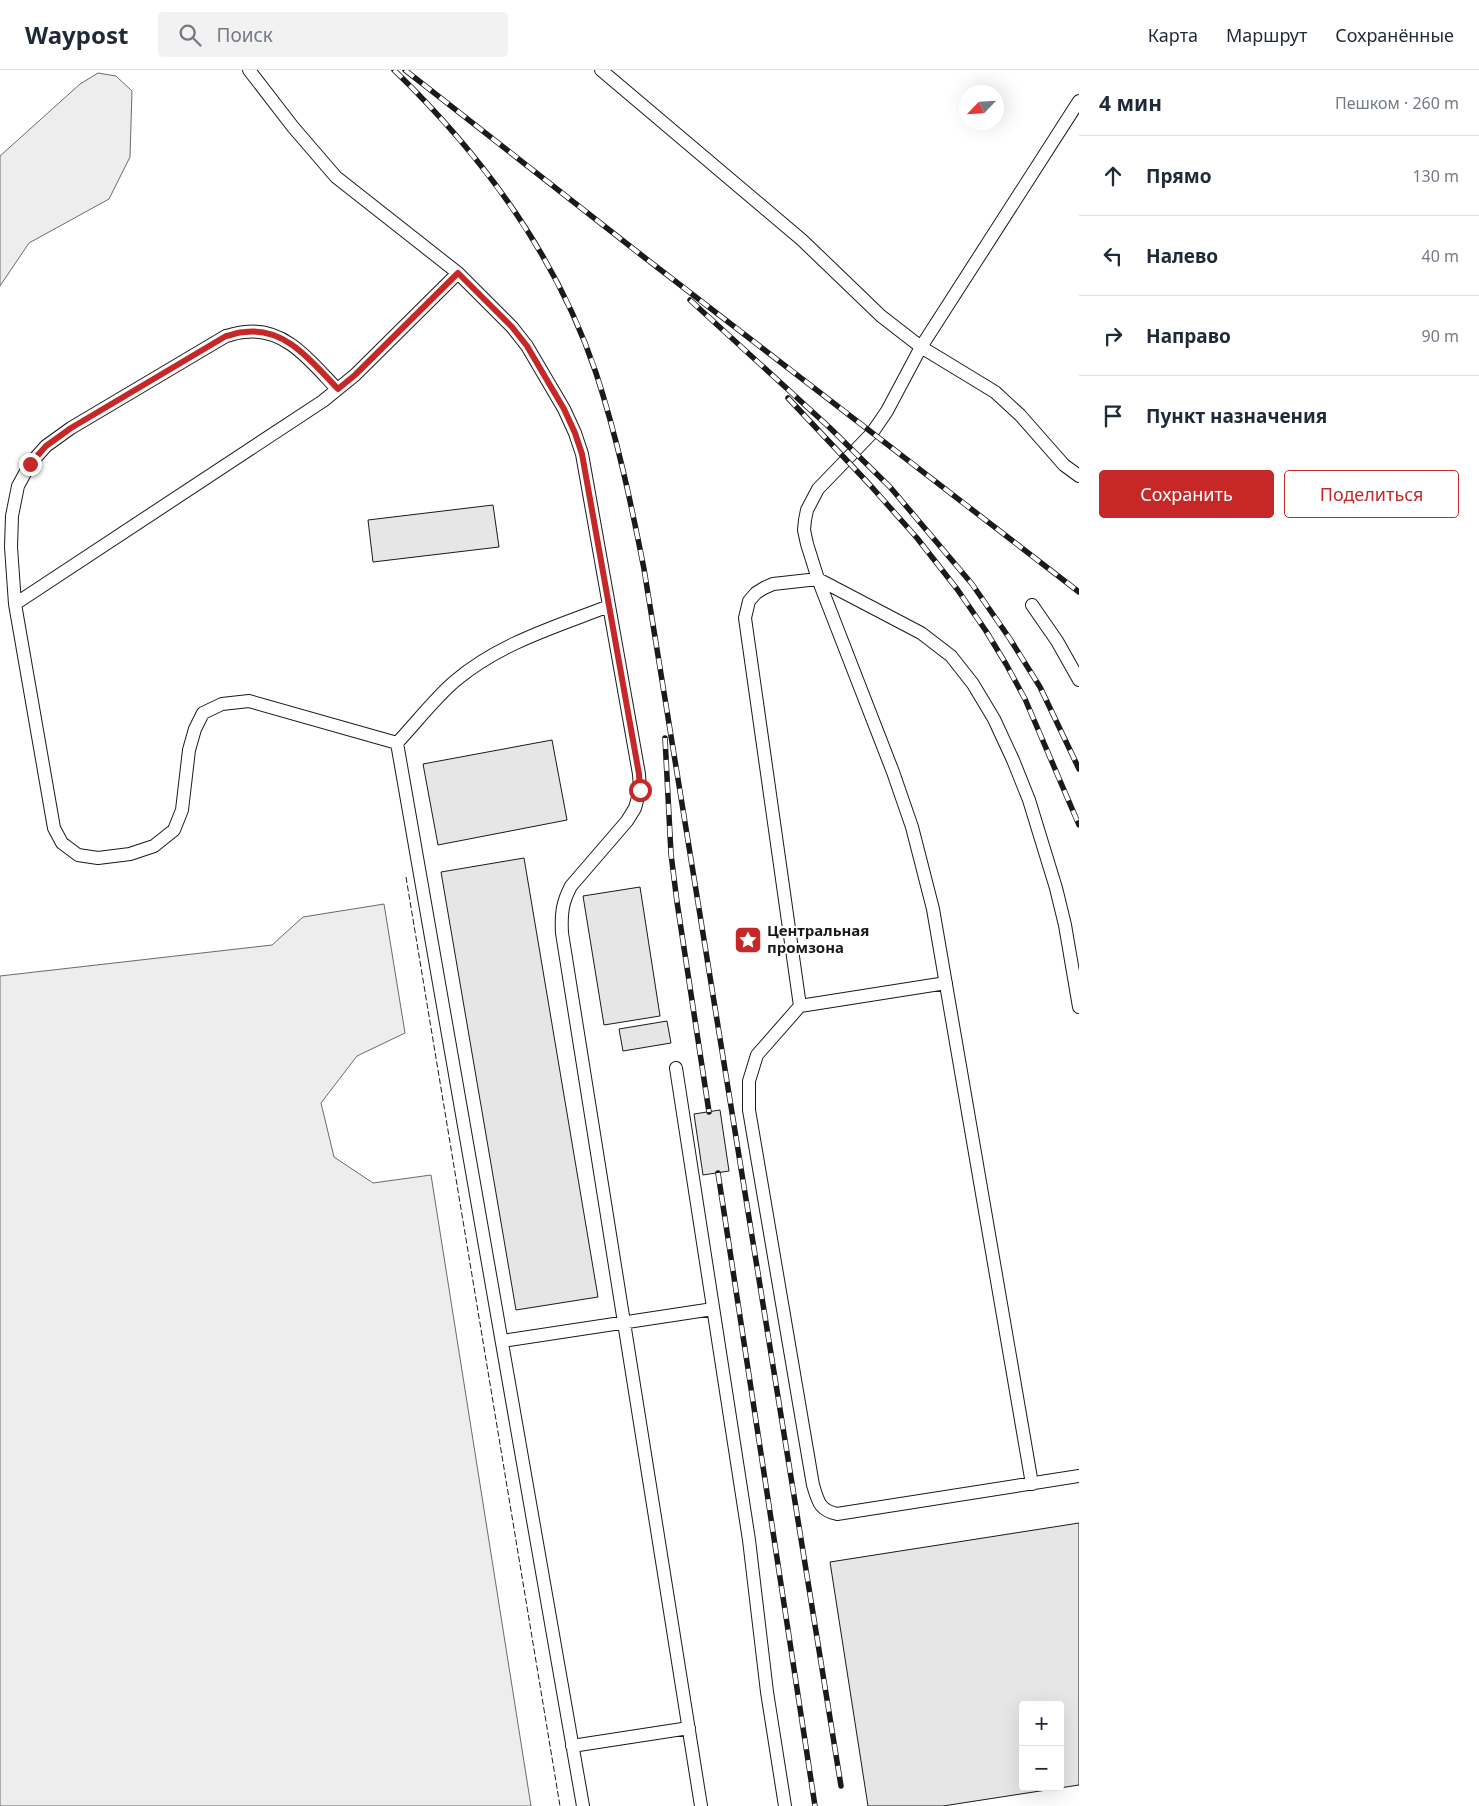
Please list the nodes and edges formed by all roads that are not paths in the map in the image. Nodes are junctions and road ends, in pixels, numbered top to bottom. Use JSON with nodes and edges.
{"nodes":[{"id":1,"x":249,"y":70,"type":"edge"},
{"id":2,"x":601,"y":70,"type":"edge"},
{"id":3,"x":1079,"y":101,"type":"edge"},
{"id":4,"x":458,"y":273,"type":"junction"},
{"id":5,"x":921,"y":347,"type":"junction"},
{"id":6,"x":338,"y":389,"type":"junction"},
{"id":7,"x":1079,"y":476,"type":"edge"},
{"id":8,"x":818,"y":579,"type":"junction"},
{"id":9,"x":15,"y":604,"type":"junction"},
{"id":10,"x":1032,"y":605,"type":"dead end"},
{"id":11,"x":609,"y":606,"type":"junction"},
{"id":12,"x":1079,"y":680,"type":"edge"},
{"id":13,"x":397,"y":743,"type":"junction"},
{"id":14,"x":946,"y":983,"type":"junction"},
{"id":15,"x":800,"y":1006,"type":"junction"},
{"id":16,"x":1079,"y":1007,"type":"edge"},
{"id":17,"x":676,"y":1068,"type":"dead end"},
{"id":18,"x":713,"y":1309,"type":"junction"},
{"id":19,"x":624,"y":1322,"type":"junction"},
{"id":20,"x":502,"y":1341,"type":"junction"},
{"id":21,"x":1079,"y":1476,"type":"edge"},
{"id":22,"x":1032,"y":1484,"type":"junction"},
{"id":23,"x":689,"y":1728,"type":"junction"},
{"id":24,"x":572,"y":1746,"type":"junction"},
{"id":25,"x":583,"y":1806,"type":"edge"},
{"id":26,"x":701,"y":1806,"type":"edge"},
{"id":27,"x":785,"y":1806,"type":"edge"}],
"edges":[{"from":1,"to":4,"type":"lane"},
{"from":2,"to":5,"type":"lane"},
{"from":3,"to":5,"type":"lane"},
{"from":4,"to":6,"type":"lane"},
{"from":4,"to":11,"type":"lane"},
{"from":5,"to":7,"type":"lane"},
{"from":5,"to":8,"type":"lane"},
{"from":6,"to":9,"type":"lane"},
{"from":6,"to":9,"type":"lane"},
{"from":8,"to":14,"type":"lane"},
{"from":8,"to":15,"type":"lane"},
{"from":8,"to":16,"type":"lane"},
{"from":9,"to":13,"type":"lane"},
{"from":10,"to":12,"type":"lane"},
{"from":11,"to":13,"type":"lane"},
{"from":11,"to":19,"type":"lane"},
{"from":13,"to":20,"type":"lane"},
{"from":14,"to":15,"type":"lane"},
{"from":14,"to":22,"type":"lane"},
{"from":15,"to":22,"type":"lane"},
{"from":17,"to":18,"type":"lane"},
{"from":18,"to":19,"type":"lane"},
{"from":18,"to":27,"type":"lane"},
{"from":19,"to":20,"type":"lane"},
{"from":19,"to":23,"type":"lane"},
{"from":20,"to":24,"type":"lane"},
{"from":21,"to":22,"type":"lane"},
{"from":23,"to":24,"type":"lane"},
{"from":23,"to":26,"type":"lane"},
{"from":24,"to":25,"type":"lane"}]}
